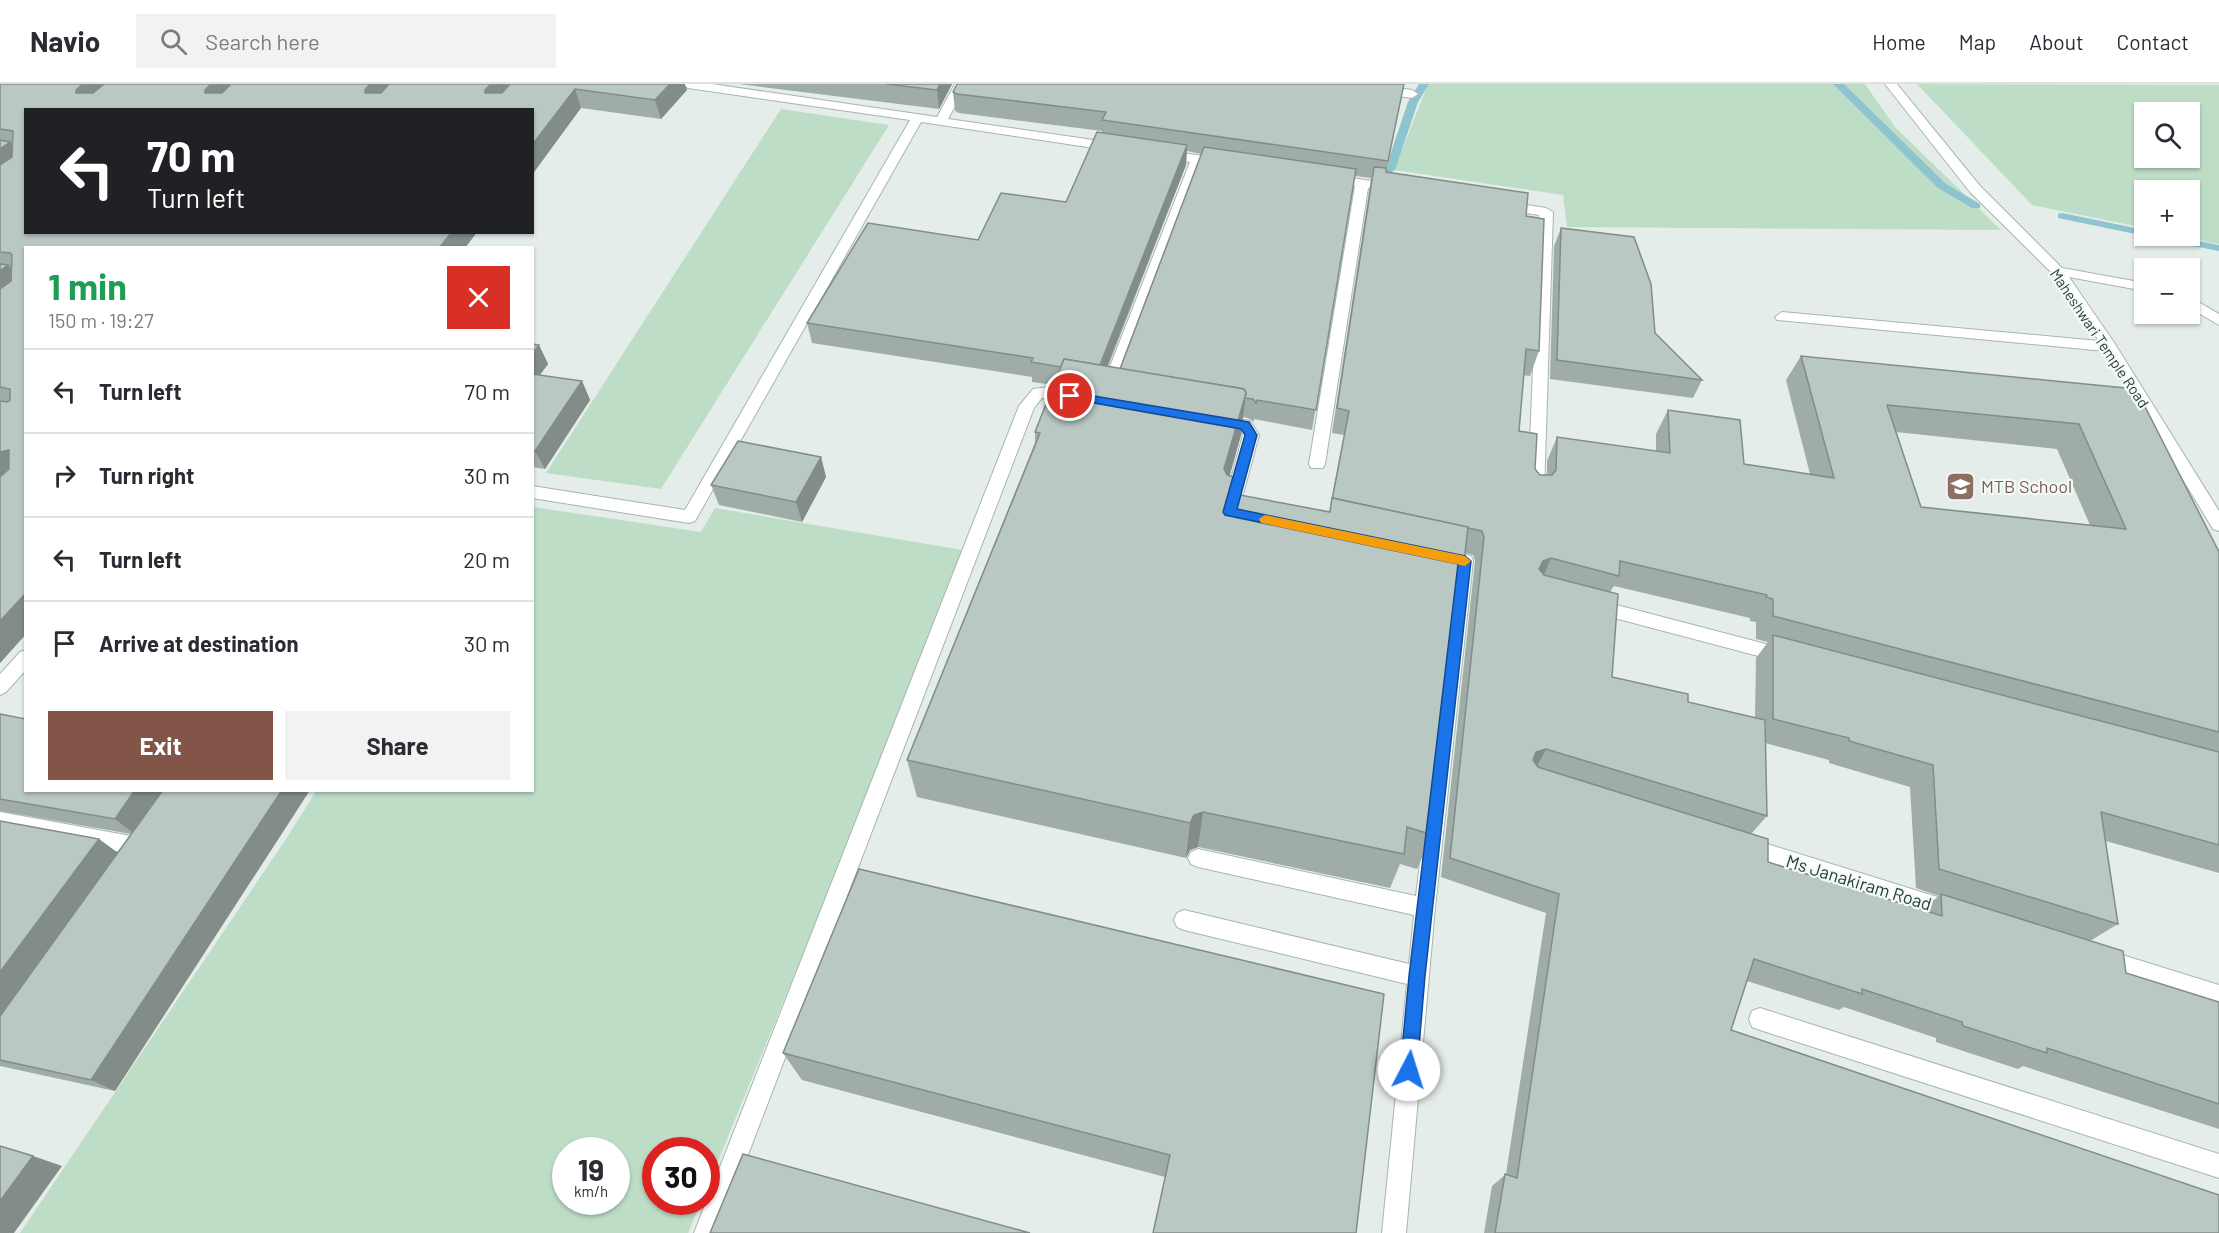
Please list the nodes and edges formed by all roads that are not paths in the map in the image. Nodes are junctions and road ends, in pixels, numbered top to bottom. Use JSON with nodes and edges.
{"nodes":[{"id":1,"x":688,"y":84,"type":"edge"},
{"id":2,"x":961,"y":84,"type":"edge"},
{"id":3,"x":1340,"y":84,"type":"edge"},
{"id":4,"x":1891,"y":84,"type":"edge"},
{"id":5,"x":1412,"y":94,"type":"dead end"},
{"id":6,"x":917,"y":118,"type":"junction"},
{"id":7,"x":941,"y":121,"type":"junction"},
{"id":8,"x":1127,"y":148,"type":"edge"},
{"id":9,"x":1150,"y":152,"type":"edge"},
{"id":10,"x":1197,"y":159,"type":"junction"},
{"id":11,"x":1232,"y":164,"type":"edge"},
{"id":12,"x":1315,"y":176,"type":"edge"},
{"id":13,"x":1362,"y":183,"type":"junction"},
{"id":14,"x":1408,"y":190,"type":"edge"},
{"id":15,"x":1488,"y":203,"type":"edge"},
{"id":16,"x":2058,"y":271,"type":"junction"},
{"id":17,"x":2134,"y":285,"type":"edge"},
{"id":18,"x":2200,"y":308,"type":"edge"},
{"id":19,"x":1782,"y":317,"type":"dead end"},
{"id":20,"x":2219,"y":320,"type":"edge"},
{"id":21,"x":2110,"y":347,"type":"junction"},
{"id":22,"x":1199,"y":417,"type":"edge"},
{"id":23,"x":1317,"y":464,"type":"dead end"},
{"id":24,"x":534,"y":492,"type":"edge"},
{"id":25,"x":1536,"y":494,"type":"edge"},
{"id":26,"x":1253,"y":517,"type":"edge"},
{"id":27,"x":2219,"y":525,"type":"edge"},
{"id":28,"x":1430,"y":553,"type":"edge"},
{"id":29,"x":1575,"y":600,"type":"edge"},
{"id":30,"x":24,"y":659,"type":"edge"},
{"id":31,"x":1805,"y":661,"type":"edge"},
{"id":32,"x":0,"y":687,"type":"edge"},
{"id":33,"x":0,"y":821,"type":"edge"},
{"id":34,"x":156,"y":828,"type":"edge"},
{"id":35,"x":1728,"y":841,"type":"edge"},
{"id":36,"x":142,"y":847,"type":"junction"},
{"id":37,"x":1198,"y":858,"type":"edge"},
{"id":38,"x":129,"y":866,"type":"edge"},
{"id":39,"x":1425,"y":908,"type":"junction"},
{"id":40,"x":1968,"y":917,"type":"edge"},
{"id":41,"x":1184,"y":920,"type":"dead end"},
{"id":42,"x":2082,"y":952,"type":"edge"},
{"id":43,"x":1417,"y":976,"type":"junction"},
{"id":44,"x":2219,"y":996,"type":"edge"},
{"id":45,"x":1760,"y":1020,"type":"dead end"},
{"id":46,"x":2219,"y":1166,"type":"edge"},
{"id":47,"x":706,"y":1233,"type":"edge"},
{"id":48,"x":1394,"y":1233,"type":"edge"}],
"edges":[{"from":1,"to":6,"type":"street"},
{"from":2,"to":7,"type":"street"},
{"from":3,"to":5,"type":"street"},
{"from":4,"to":16,"type":"street","name":"Maheshwari Temple Road"},
{"from":6,"to":7,"type":"street"},
{"from":6,"to":24,"type":"street"},
{"from":7,"to":8,"type":"street"},
{"from":9,"to":10,"type":"street"},
{"from":10,"to":11,"type":"street"},
{"from":10,"to":47,"type":"street"},
{"from":12,"to":13,"type":"street"},
{"from":13,"to":14,"type":"street"},
{"from":13,"to":23,"type":"street"},
{"from":15,"to":25,"type":"street"},
{"from":16,"to":17,"type":"street"},
{"from":16,"to":21,"type":"street","name":"Maheshwari Temple Road"},
{"from":18,"to":20,"type":"street"},
{"from":19,"to":21,"type":"street"},
{"from":21,"to":27,"type":"street","name":"Maheshwari Temple Road"},
{"from":22,"to":26,"type":"street"},
{"from":28,"to":39,"type":"street"},
{"from":29,"to":31,"type":"street"},
{"from":30,"to":32,"type":"street"},
{"from":33,"to":36,"type":"street"},
{"from":34,"to":36,"type":"street"},
{"from":35,"to":40,"type":"street","name":"Ms Janakiram Road"},
{"from":36,"to":38,"type":"street"},
{"from":37,"to":39,"type":"street"},
{"from":39,"to":43,"type":"street"},
{"from":41,"to":43,"type":"street"},
{"from":42,"to":44,"type":"street"},
{"from":43,"to":48,"type":"street"},
{"from":45,"to":46,"type":"street"}]}
